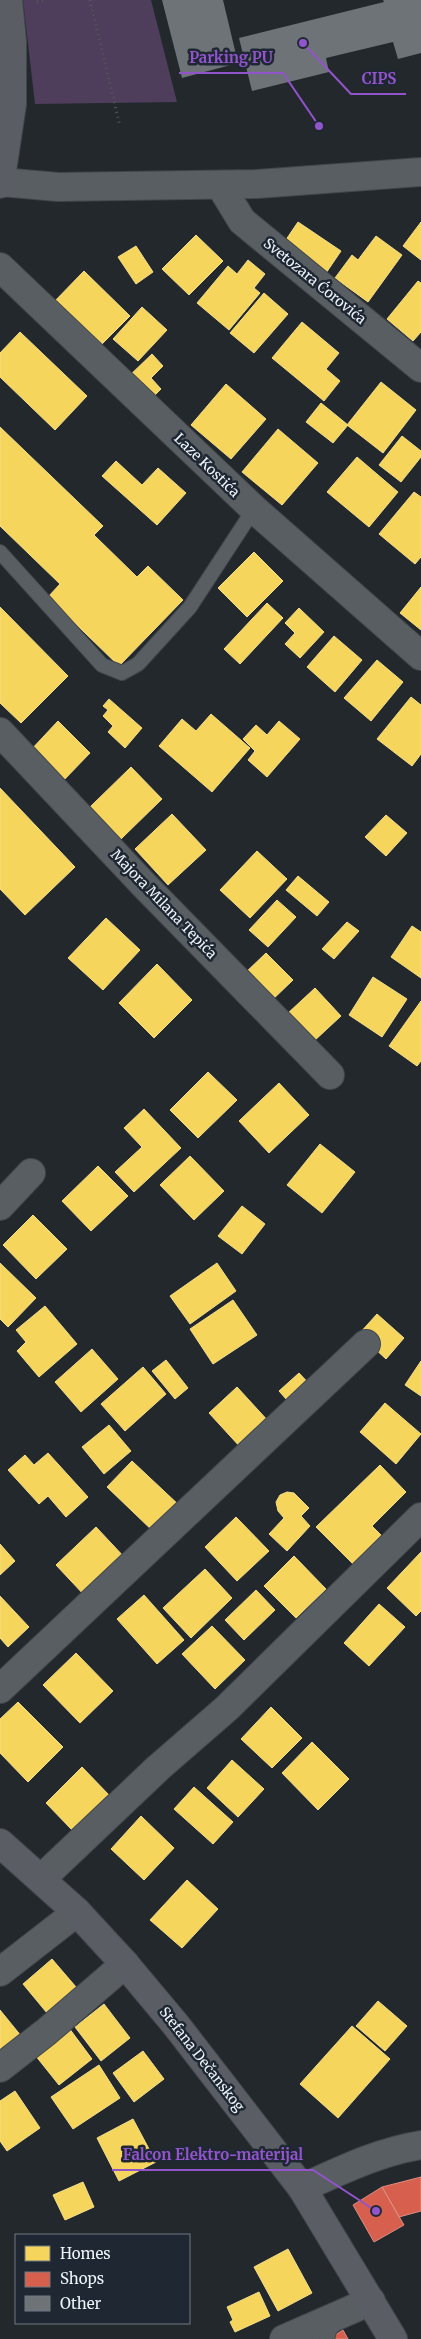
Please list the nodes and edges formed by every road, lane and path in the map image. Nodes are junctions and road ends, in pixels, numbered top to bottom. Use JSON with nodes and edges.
{"nodes":[{"id":1,"x":8,"y":0,"type":"edge"},
{"id":2,"x":90,"y":0,"type":"edge"},
{"id":3,"x":120,"y":126,"type":"dead end"},
{"id":4,"x":421,"y":172,"type":"edge"},
{"id":5,"x":0,"y":183,"type":"edge"},
{"id":6,"x":220,"y":185,"type":"junction"},
{"id":7,"x":0,"y":267,"type":"edge"},
{"id":8,"x":421,"y":368,"type":"edge"},
{"id":9,"x":254,"y":509,"type":"junction"},
{"id":10,"x":0,"y":552,"type":"edge"},
{"id":11,"x":421,"y":656,"type":"edge"},
{"id":12,"x":0,"y":732,"type":"edge"},
{"id":13,"x":330,"y":1075,"type":"dead end"},
{"id":14,"x":31,"y":1173,"type":"dead end"},
{"id":15,"x":0,"y":1206,"type":"edge"},
{"id":16,"x":366,"y":1344,"type":"dead end"},
{"id":17,"x":421,"y":1517,"type":"edge"},
{"id":18,"x":0,"y":1689,"type":"edge"},
{"id":19,"x":0,"y":1843,"type":"edge"},
{"id":20,"x":41,"y":1879,"type":"junction"},
{"id":21,"x":77,"y":1912,"type":"junction"},
{"id":22,"x":125,"y":1964,"type":"junction"},
{"id":23,"x":0,"y":1972,"type":"edge"},
{"id":24,"x":0,"y":2068,"type":"edge"},
{"id":25,"x":421,"y":2145,"type":"edge"},
{"id":26,"x":302,"y":2188,"type":"junction"},
{"id":27,"x":371,"y":2301,"type":"junction"},
{"id":28,"x":346,"y":2312,"type":"junction"},
{"id":29,"x":284,"y":2339,"type":"edge"},
{"id":30,"x":327,"y":2339,"type":"edge"},
{"id":31,"x":392,"y":2339,"type":"edge"}],
"edges":[{"from":1,"to":5,"type":"main road"},
{"from":2,"to":3,"type":"path"},
{"from":4,"to":6,"type":"street"},
{"from":5,"to":6,"type":"street"},
{"from":6,"to":8,"type":"street","name":"Svetozara Ćorovića"},
{"from":7,"to":9,"type":"street","name":"Laze Kostića"},
{"from":9,"to":10,"type":"lane"},
{"from":9,"to":11,"type":"street","name":"Laze Kostića"},
{"from":12,"to":13,"type":"street","name":"Majora Milana Tepića"},
{"from":14,"to":15,"type":"street"},
{"from":16,"to":18,"type":"street"},
{"from":17,"to":20,"type":"street"},
{"from":19,"to":20,"type":"main road","name":"Stefana Dečanskog"},
{"from":20,"to":21,"type":"main road","name":"Stefana Dečanskog"},
{"from":21,"to":22,"type":"main road","name":"Stefana Dečanskog"},
{"from":21,"to":23,"type":"street"},
{"from":22,"to":24,"type":"street"},
{"from":22,"to":26,"type":"main road","name":"Stefana Dečanskog"},
{"from":25,"to":26,"type":"street"},
{"from":26,"to":27,"type":"main road","name":"Stefana Dečanskog"},
{"from":27,"to":28,"type":"street"},
{"from":27,"to":31,"type":"main road","name":"Stefana Dečanskog"},
{"from":28,"to":29,"type":"street"},
{"from":28,"to":30,"type":"lane"}]}
